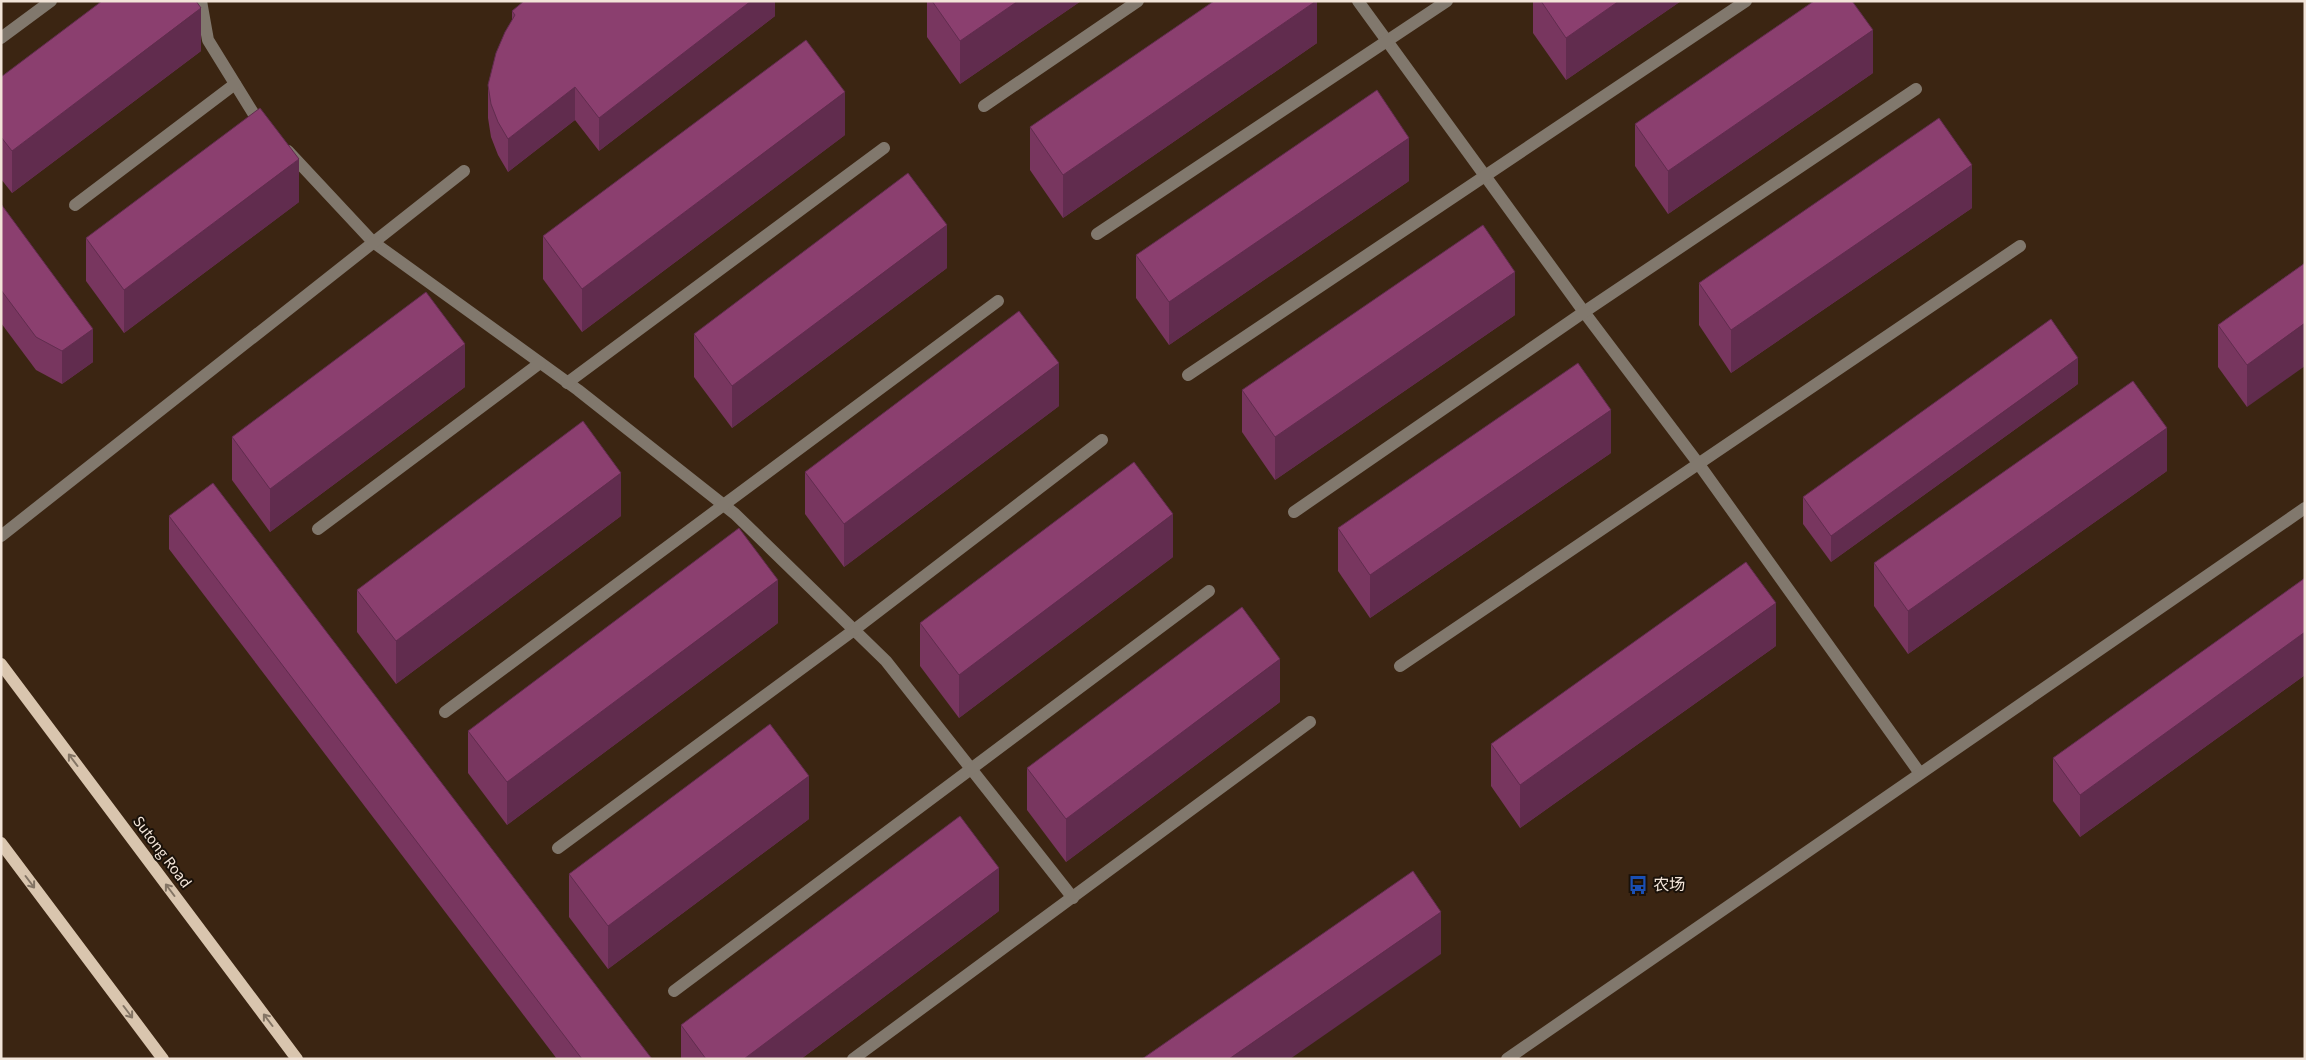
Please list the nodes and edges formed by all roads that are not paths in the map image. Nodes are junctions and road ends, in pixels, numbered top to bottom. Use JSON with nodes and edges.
{"nodes":[{"id":1,"x":51,"y":1,"type":"edge"},
{"id":2,"x":201,"y":1,"type":"edge"},
{"id":3,"x":1138,"y":1,"type":"edge"},
{"id":4,"x":1358,"y":1,"type":"edge"},
{"id":5,"x":1447,"y":1,"type":"edge"},
{"id":6,"x":1746,"y":1,"type":"edge"},
{"id":7,"x":1,"y":38,"type":"edge"},
{"id":8,"x":1388,"y":42,"type":"junction"},
{"id":9,"x":235,"y":84,"type":"junction"},
{"id":10,"x":1916,"y":89,"type":"dead end"},
{"id":11,"x":984,"y":106,"type":"dead end"},
{"id":12,"x":884,"y":148,"type":"dead end"},
{"id":13,"x":464,"y":171,"type":"dead end"},
{"id":14,"x":1484,"y":175,"type":"junction"},
{"id":15,"x":75,"y":205,"type":"dead end"},
{"id":16,"x":1097,"y":234,"type":"dead end"},
{"id":17,"x":373,"y":242,"type":"junction"},
{"id":18,"x":2020,"y":246,"type":"dead end"},
{"id":19,"x":998,"y":301,"type":"dead end"},
{"id":20,"x":1584,"y":312,"type":"junction"},
{"id":21,"x":540,"y":363,"type":"junction"},
{"id":22,"x":1188,"y":375,"type":"dead end"},
{"id":23,"x":567,"y":383,"type":"junction"},
{"id":24,"x":1102,"y":440,"type":"dead end"},
{"id":25,"x":1698,"y":463,"type":"junction"},
{"id":26,"x":722,"y":504,"type":"junction"},
{"id":27,"x":2305,"y":508,"type":"edge"},
{"id":28,"x":1294,"y":512,"type":"dead end"},
{"id":29,"x":318,"y":529,"type":"dead end"},
{"id":30,"x":1,"y":536,"type":"edge"},
{"id":31,"x":1209,"y":591,"type":"dead end"},
{"id":32,"x":854,"y":630,"type":"junction"},
{"id":33,"x":1,"y":664,"type":"edge"},
{"id":34,"x":1400,"y":666,"type":"dead end"},
{"id":35,"x":446,"y":712,"type":"dead end"},
{"id":36,"x":1310,"y":722,"type":"dead end"},
{"id":37,"x":972,"y":770,"type":"junction"},
{"id":38,"x":1919,"y":772,"type":"junction"},
{"id":39,"x":1,"y":843,"type":"edge"},
{"id":40,"x":558,"y":848,"type":"dead end"},
{"id":41,"x":1073,"y":898,"type":"junction"},
{"id":42,"x":674,"y":992,"type":"dead end"},
{"id":43,"x":163,"y":1059,"type":"edge"},
{"id":44,"x":297,"y":1059,"type":"edge"},
{"id":45,"x":853,"y":1059,"type":"edge"},
{"id":46,"x":1507,"y":1059,"type":"edge"}],
"edges":[{"from":1,"to":7,"type":"street"},
{"from":2,"to":9,"type":"street"},
{"from":3,"to":11,"type":"street"},
{"from":4,"to":8,"type":"street"},
{"from":5,"to":8,"type":"street"},
{"from":6,"to":14,"type":"street"},
{"from":8,"to":14,"type":"street"},
{"from":8,"to":16,"type":"street"},
{"from":9,"to":15,"type":"street"},
{"from":9,"to":17,"type":"street"},
{"from":10,"to":20,"type":"street"},
{"from":12,"to":23,"type":"street"},
{"from":13,"to":17,"type":"street"},
{"from":14,"to":20,"type":"street"},
{"from":14,"to":22,"type":"street"},
{"from":17,"to":21,"type":"street"},
{"from":17,"to":30,"type":"street"},
{"from":18,"to":25,"type":"street"},
{"from":19,"to":26,"type":"street"},
{"from":20,"to":25,"type":"street"},
{"from":20,"to":28,"type":"street"},
{"from":21,"to":23,"type":"street"},
{"from":21,"to":29,"type":"street"},
{"from":23,"to":26,"type":"street"},
{"from":24,"to":32,"type":"street"},
{"from":25,"to":34,"type":"street"},
{"from":25,"to":38,"type":"street"},
{"from":26,"to":32,"type":"street"},
{"from":26,"to":35,"type":"street"},
{"from":27,"to":38,"type":"street"},
{"from":31,"to":37,"type":"street"},
{"from":32,"to":37,"type":"street"},
{"from":32,"to":40,"type":"street"},
{"from":44,"to":33,"type":"main road","name":"Sutong Road","one_way":true},
{"from":36,"to":41,"type":"street"},
{"from":37,"to":41,"type":"street"},
{"from":37,"to":42,"type":"street"},
{"from":38,"to":46,"type":"street"},
{"from":39,"to":43,"type":"main road","one_way":true},
{"from":41,"to":45,"type":"street"}]}
